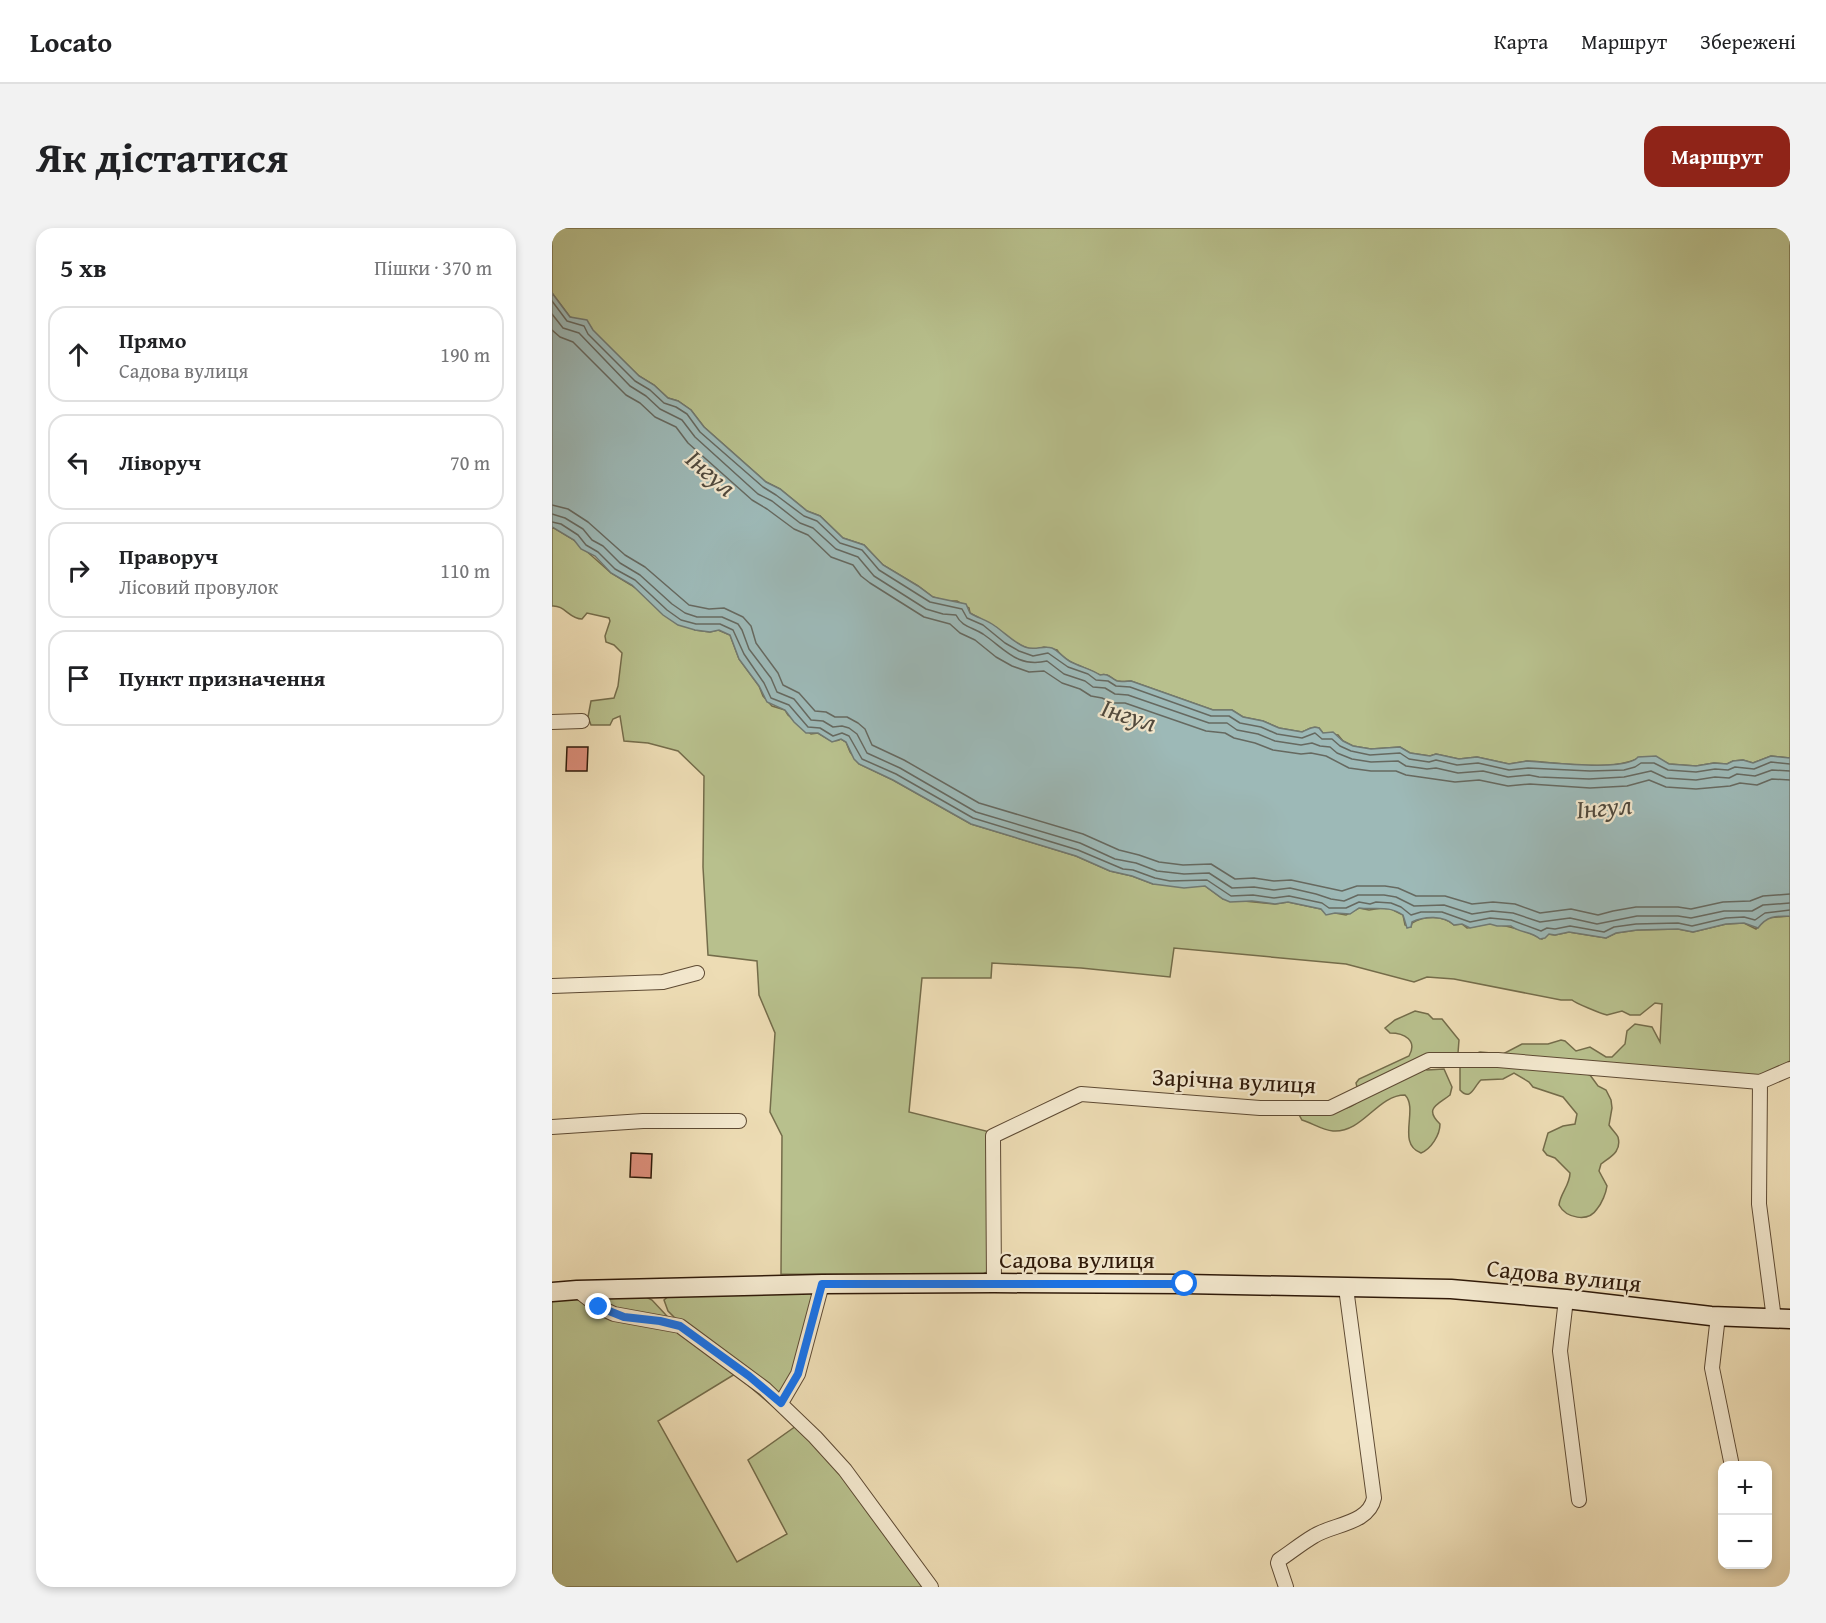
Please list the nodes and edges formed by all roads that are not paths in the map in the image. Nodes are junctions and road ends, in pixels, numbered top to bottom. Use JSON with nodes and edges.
{"nodes":[{"id":1,"x":582,"y":721,"type":"dead end"},
{"id":2,"x":552,"y":722,"type":"edge"},
{"id":3,"x":697,"y":973,"type":"dead end"},
{"id":4,"x":552,"y":986,"type":"edge"},
{"id":5,"x":1790,"y":1070,"type":"edge"},
{"id":6,"x":1760,"y":1082,"type":"junction"},
{"id":7,"x":739,"y":1121,"type":"dead end"},
{"id":8,"x":552,"y":1127,"type":"edge"},
{"id":9,"x":994,"y":1283,"type":"junction"},
{"id":10,"x":822,"y":1284,"type":"junction"},
{"id":11,"x":1346,"y":1288,"type":"junction"},
{"id":12,"x":577,"y":1290,"type":"junction"},
{"id":13,"x":552,"y":1292,"type":"edge"},
{"id":14,"x":1566,"y":1299,"type":"junction"},
{"id":15,"x":1718,"y":1316,"type":"junction"},
{"id":16,"x":1782,"y":1319,"type":"edge"},
{"id":17,"x":781,"y":1403,"type":"junction"},
{"id":18,"x":1731,"y":1461,"type":"edge"},
{"id":19,"x":1579,"y":1500,"type":"dead end"},
{"id":20,"x":931,"y":1587,"type":"edge"},
{"id":21,"x":1286,"y":1587,"type":"edge"}],
"edges":[{"from":1,"to":2,"type":"street"},
{"from":3,"to":4,"type":"street"},
{"from":5,"to":6,"type":"street","name":"Зарічна вулиця"},
{"from":6,"to":9,"type":"street","name":"Зарічна вулиця"},
{"from":6,"to":16,"type":"street"},
{"from":7,"to":8,"type":"street"},
{"from":9,"to":10,"type":"street","name":"Садова вулиця"},
{"from":9,"to":11,"type":"street","name":"Садова вулиця"},
{"from":10,"to":12,"type":"street","name":"Садова вулиця"},
{"from":10,"to":17,"type":"street"},
{"from":11,"to":14,"type":"street","name":"Садова вулиця"},
{"from":11,"to":21,"type":"street"},
{"from":12,"to":13,"type":"street","name":"Садова вулиця"},
{"from":12,"to":17,"type":"street"},
{"from":14,"to":15,"type":"street","name":"Садова вулиця"},
{"from":14,"to":19,"type":"street"},
{"from":15,"to":16,"type":"street","name":"Садова вулиця"},
{"from":15,"to":18,"type":"street"},
{"from":17,"to":20,"type":"street"}]}
